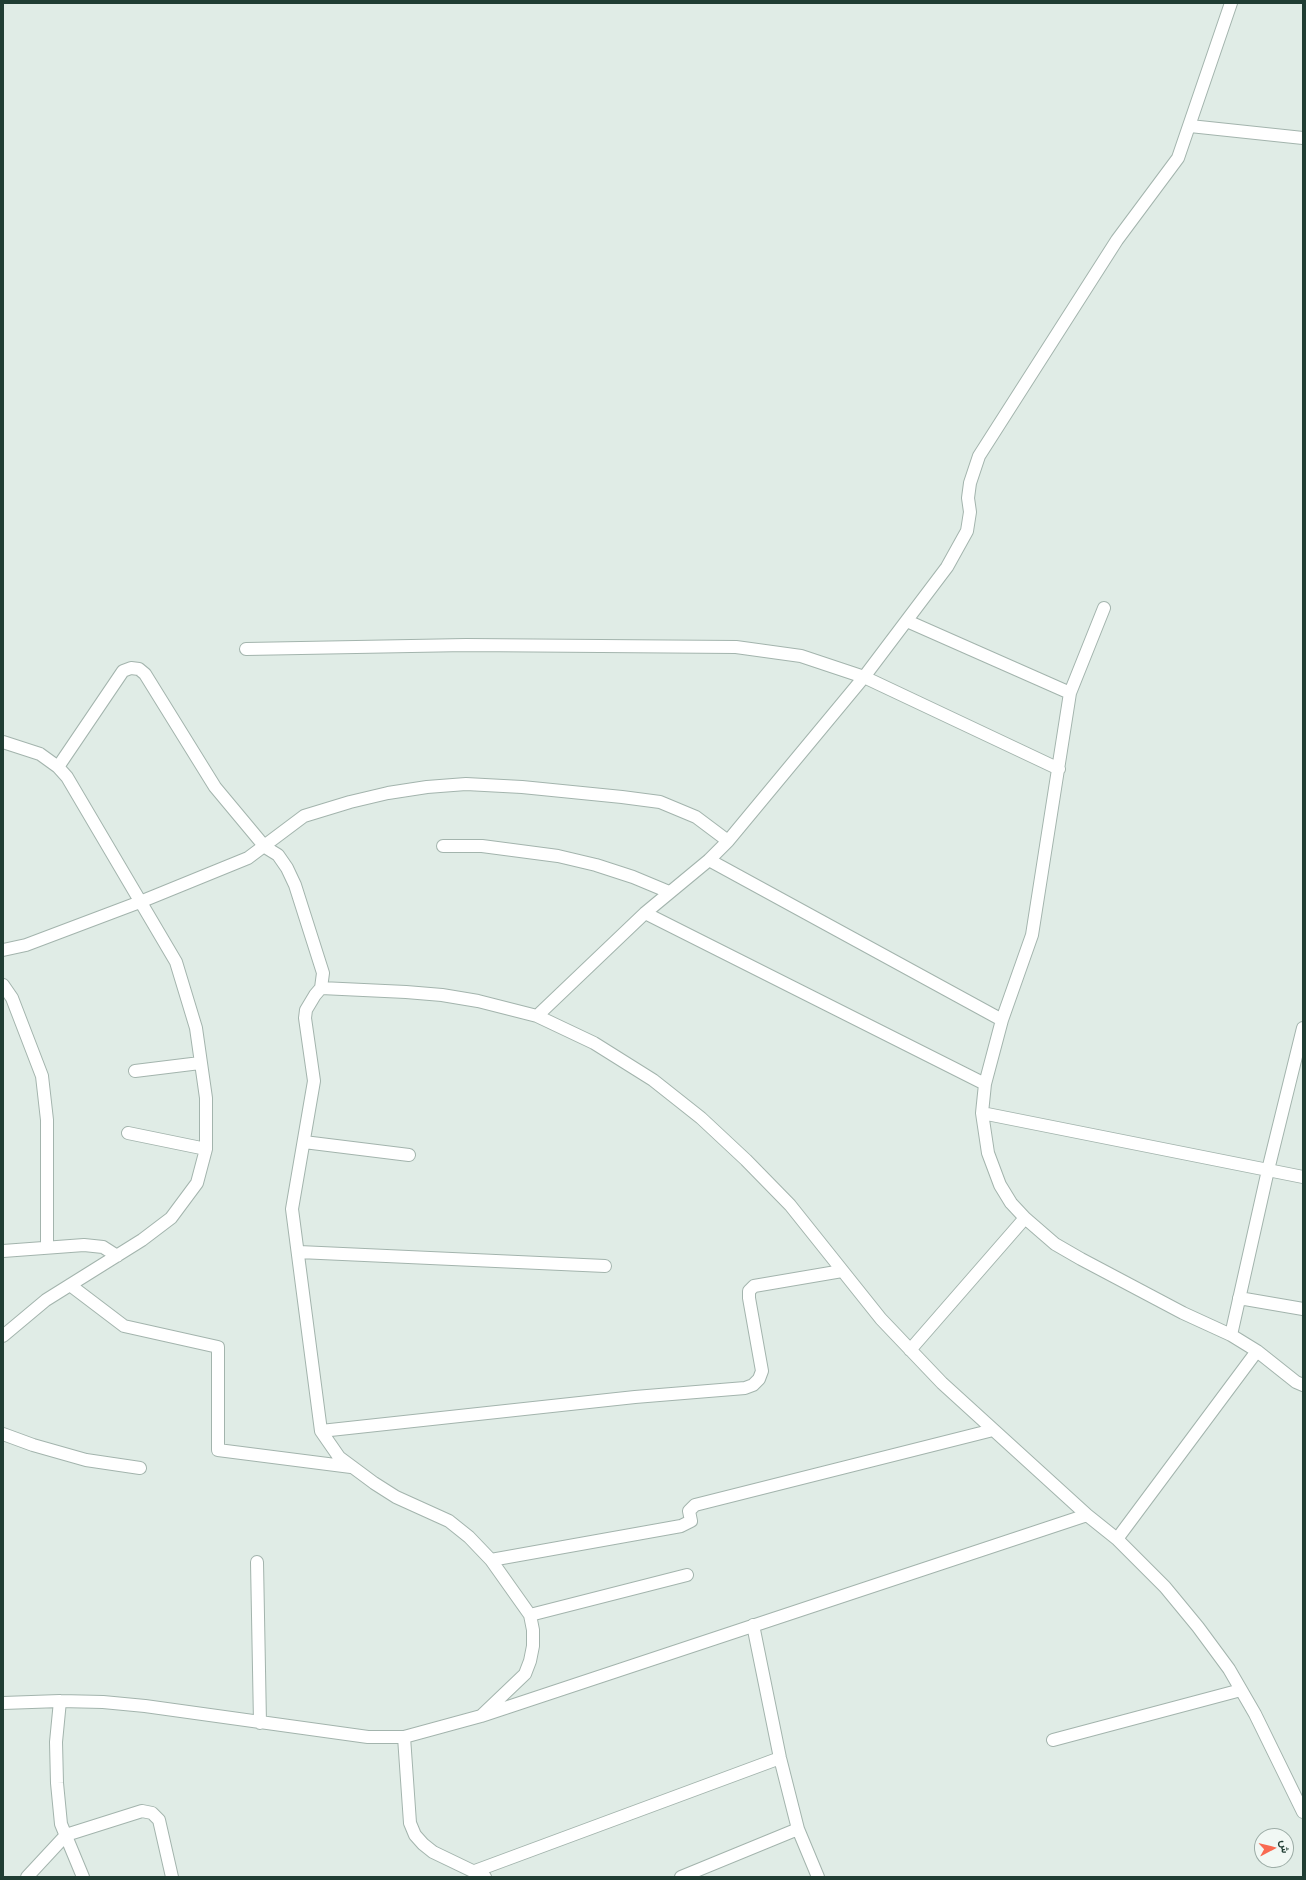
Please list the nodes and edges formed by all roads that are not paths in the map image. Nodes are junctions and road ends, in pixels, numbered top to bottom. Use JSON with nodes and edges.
{"nodes":[{"id":1,"x":1231,"y":3,"type":"edge"},
{"id":2,"x":1190,"y":126,"type":"junction"},
{"id":3,"x":1303,"y":138,"type":"edge"},
{"id":4,"x":1104,"y":608,"type":"dead end"},
{"id":5,"x":906,"y":621,"type":"junction"},
{"id":6,"x":246,"y":649,"type":"dead end"},
{"id":7,"x":864,"y":677,"type":"junction"},
{"id":8,"x":1070,"y":693,"type":"junction"},
{"id":9,"x":3,"y":742,"type":"edge"},
{"id":10,"x":58,"y":767,"type":"junction"},
{"id":11,"x":1059,"y":770,"type":"junction"},
{"id":12,"x":728,"y":841,"type":"junction"},
{"id":13,"x":443,"y":846,"type":"dead end"},
{"id":14,"x":265,"y":847,"type":"junction"},
{"id":15,"x":709,"y":860,"type":"junction"},
{"id":16,"x":669,"y":892,"type":"junction"},
{"id":17,"x":140,"y":902,"type":"junction"},
{"id":18,"x":645,"y":913,"type":"junction"},
{"id":19,"x":3,"y":950,"type":"edge"},
{"id":20,"x":3,"y":985,"type":"edge"},
{"id":21,"x":322,"y":988,"type":"junction"},
{"id":22,"x":7,"y":1000,"type":"edge"},
{"id":23,"x":537,"y":1016,"type":"junction"},
{"id":24,"x":1002,"y":1020,"type":"junction"},
{"id":25,"x":1303,"y":1028,"type":"edge"},
{"id":26,"x":1299,"y":1062,"type":"edge"},
{"id":27,"x":200,"y":1063,"type":"junction"},
{"id":28,"x":135,"y":1071,"type":"dead end"},
{"id":29,"x":985,"y":1084,"type":"junction"},
{"id":30,"x":982,"y":1113,"type":"junction"},
{"id":31,"x":128,"y":1133,"type":"dead end"},
{"id":32,"x":304,"y":1142,"type":"junction"},
{"id":33,"x":206,"y":1149,"type":"junction"},
{"id":34,"x":409,"y":1155,"type":"dead end"},
{"id":35,"x":1268,"y":1170,"type":"junction"},
{"id":36,"x":1303,"y":1177,"type":"edge"},
{"id":37,"x":1025,"y":1218,"type":"junction"},
{"id":38,"x":47,"y":1247,"type":"junction"},
{"id":39,"x":3,"y":1250,"type":"edge"},
{"id":40,"x":299,"y":1252,"type":"junction"},
{"id":41,"x":117,"y":1256,"type":"junction"},
{"id":42,"x":605,"y":1266,"type":"dead end"},
{"id":43,"x":842,"y":1271,"type":"junction"},
{"id":44,"x":70,"y":1285,"type":"junction"},
{"id":45,"x":1240,"y":1298,"type":"junction"},
{"id":46,"x":1303,"y":1309,"type":"edge"},
{"id":47,"x":1231,"y":1335,"type":"junction"},
{"id":48,"x":3,"y":1336,"type":"edge"},
{"id":49,"x":910,"y":1350,"type":"junction"},
{"id":50,"x":1257,"y":1352,"type":"junction"},
{"id":51,"x":1303,"y":1385,"type":"edge"},
{"id":52,"x":993,"y":1430,"type":"junction"},
{"id":53,"x":321,"y":1431,"type":"junction"},
{"id":54,"x":3,"y":1434,"type":"edge"},
{"id":55,"x":353,"y":1467,"type":"junction"},
{"id":56,"x":140,"y":1468,"type":"dead end"},
{"id":57,"x":1087,"y":1515,"type":"junction"},
{"id":58,"x":1117,"y":1539,"type":"junction"},
{"id":59,"x":491,"y":1560,"type":"junction"},
{"id":60,"x":257,"y":1562,"type":"dead end"},
{"id":61,"x":687,"y":1575,"type":"dead end"},
{"id":62,"x":530,"y":1615,"type":"junction"},
{"id":63,"x":753,"y":1625,"type":"junction"},
{"id":64,"x":1240,"y":1690,"type":"junction"},
{"id":65,"x":60,"y":1701,"type":"junction"},
{"id":66,"x":3,"y":1703,"type":"edge"},
{"id":67,"x":481,"y":1716,"type":"junction"},
{"id":68,"x":260,"y":1723,"type":"junction"},
{"id":69,"x":404,"y":1737,"type":"junction"},
{"id":70,"x":1053,"y":1740,"type":"dead end"},
{"id":71,"x":780,"y":1758,"type":"junction"},
{"id":72,"x":1303,"y":1812,"type":"edge"},
{"id":73,"x":798,"y":1829,"type":"junction"},
{"id":74,"x":66,"y":1835,"type":"junction"},
{"id":75,"x":480,"y":1874,"type":"edge"},
{"id":76,"x":28,"y":1877,"type":"edge"},
{"id":77,"x":83,"y":1877,"type":"edge"},
{"id":78,"x":172,"y":1877,"type":"edge"},
{"id":79,"x":681,"y":1877,"type":"edge"},
{"id":80,"x":818,"y":1877,"type":"edge"}],
"edges":[{"from":1,"to":2,"type":"street"},
{"from":2,"to":3,"type":"street"},
{"from":2,"to":5,"type":"street"},
{"from":4,"to":8,"type":"street"},
{"from":5,"to":7,"type":"street"},
{"from":5,"to":8,"type":"street"},
{"from":6,"to":7,"type":"street"},
{"from":7,"to":11,"type":"street"},
{"from":7,"to":12,"type":"street"},
{"from":8,"to":11,"type":"street"},
{"from":9,"to":10,"type":"street"},
{"from":10,"to":14,"type":"street"},
{"from":10,"to":17,"type":"street"},
{"from":11,"to":24,"type":"street"},
{"from":12,"to":14,"type":"street"},
{"from":12,"to":15,"type":"street"},
{"from":13,"to":16,"type":"street"},
{"from":14,"to":17,"type":"street"},
{"from":14,"to":21,"type":"street"},
{"from":15,"to":16,"type":"street"},
{"from":15,"to":24,"type":"street"},
{"from":16,"to":18,"type":"street"},
{"from":17,"to":19,"type":"street"},
{"from":17,"to":27,"type":"street"},
{"from":18,"to":23,"type":"street"},
{"from":18,"to":29,"type":"street"},
{"from":20,"to":22,"type":"street"},
{"from":21,"to":23,"type":"street"},
{"from":21,"to":32,"type":"street"},
{"from":22,"to":38,"type":"street"},
{"from":23,"to":43,"type":"street"},
{"from":24,"to":29,"type":"street"},
{"from":25,"to":26,"type":"street"},
{"from":26,"to":35,"type":"street"},
{"from":27,"to":28,"type":"street"},
{"from":27,"to":33,"type":"street"},
{"from":29,"to":30,"type":"street"},
{"from":30,"to":35,"type":"street"},
{"from":30,"to":37,"type":"street"},
{"from":31,"to":33,"type":"street"},
{"from":32,"to":34,"type":"street"},
{"from":32,"to":40,"type":"street"},
{"from":33,"to":41,"type":"street"},
{"from":35,"to":36,"type":"street"},
{"from":35,"to":45,"type":"street"},
{"from":37,"to":47,"type":"street"},
{"from":37,"to":49,"type":"street"},
{"from":38,"to":39,"type":"street"},
{"from":38,"to":41,"type":"street"},
{"from":40,"to":42,"type":"street"},
{"from":40,"to":53,"type":"street"},
{"from":41,"to":44,"type":"street"},
{"from":43,"to":49,"type":"street"},
{"from":43,"to":53,"type":"street"},
{"from":44,"to":48,"type":"street"},
{"from":44,"to":55,"type":"street"},
{"from":45,"to":46,"type":"street"},
{"from":45,"to":47,"type":"street"},
{"from":47,"to":50,"type":"street"},
{"from":49,"to":52,"type":"street"},
{"from":50,"to":51,"type":"street"},
{"from":50,"to":58,"type":"street"},
{"from":52,"to":57,"type":"street"},
{"from":52,"to":59,"type":"street"},
{"from":53,"to":55,"type":"street"},
{"from":54,"to":56,"type":"street"},
{"from":55,"to":59,"type":"street"},
{"from":57,"to":58,"type":"street"},
{"from":57,"to":63,"type":"street"},
{"from":58,"to":64,"type":"street"},
{"from":59,"to":62,"type":"street"},
{"from":60,"to":68,"type":"street"},
{"from":61,"to":62,"type":"street"},
{"from":62,"to":67,"type":"street"},
{"from":63,"to":67,"type":"street"},
{"from":63,"to":71,"type":"street"},
{"from":64,"to":70,"type":"street"},
{"from":64,"to":72,"type":"street"},
{"from":65,"to":66,"type":"street"},
{"from":65,"to":68,"type":"street"},
{"from":65,"to":74,"type":"street"},
{"from":67,"to":69,"type":"street"},
{"from":68,"to":69,"type":"street"},
{"from":69,"to":75,"type":"street"},
{"from":71,"to":73,"type":"street"},
{"from":71,"to":75,"type":"street"},
{"from":73,"to":79,"type":"street"},
{"from":73,"to":80,"type":"street"},
{"from":74,"to":76,"type":"street"},
{"from":74,"to":77,"type":"street"},
{"from":74,"to":78,"type":"street"}]}
